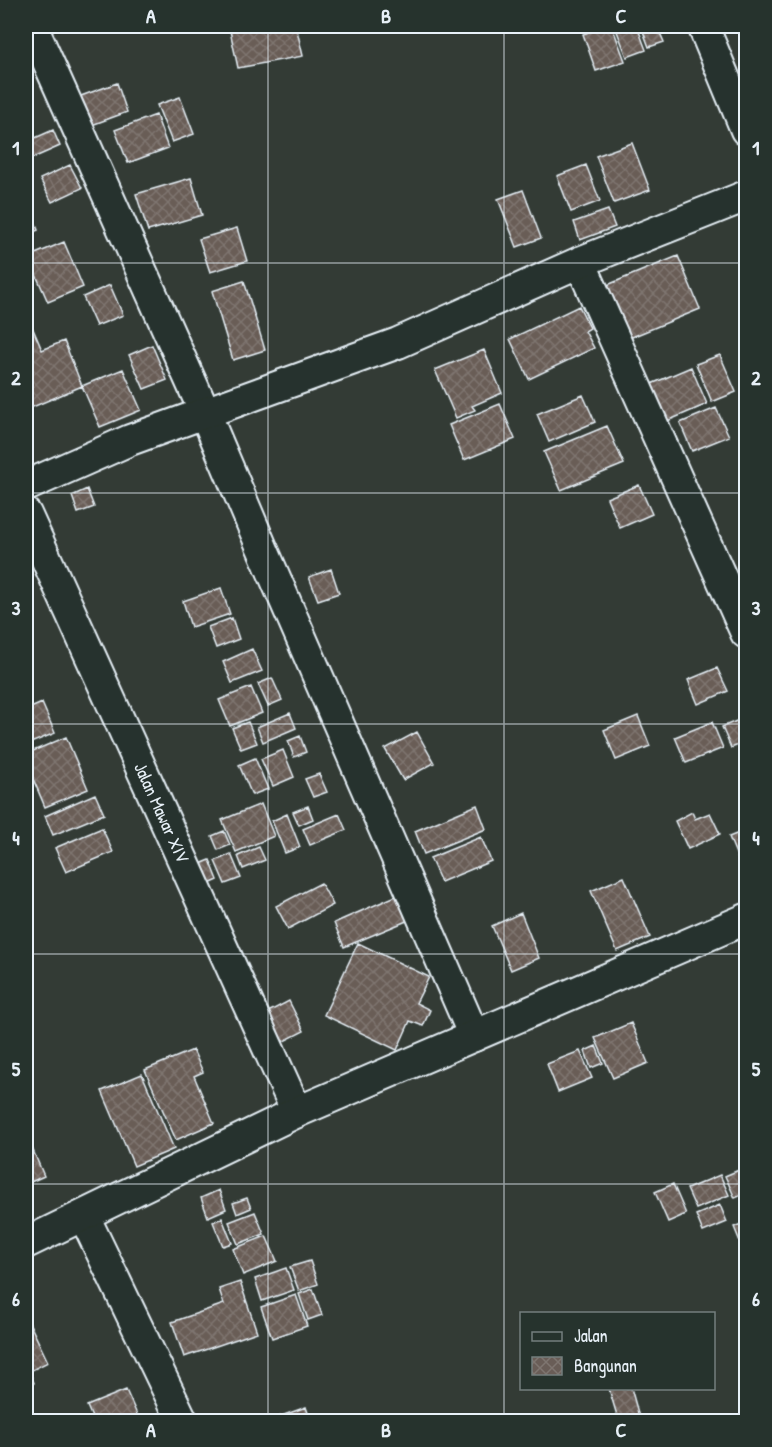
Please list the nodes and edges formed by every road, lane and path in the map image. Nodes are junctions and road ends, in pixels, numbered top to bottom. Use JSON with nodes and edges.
{"nodes":[{"id":1,"x":32,"y":26,"type":"edge"},
{"id":2,"x":703,"y":26,"type":"edge"},
{"id":3,"x":747,"y":130,"type":"edge"},
{"id":4,"x":747,"y":196,"type":"edge"},
{"id":5,"x":580,"y":262,"type":"junction"},
{"id":6,"x":206,"y":413,"type":"junction"},
{"id":7,"x":26,"y":486,"type":"edge"},
{"id":8,"x":26,"y":514,"type":"edge"},
{"id":9,"x":747,"y":633,"type":"edge"},
{"id":10,"x":747,"y":919,"type":"edge"},
{"id":11,"x":474,"y":1036,"type":"junction"},
{"id":12,"x":297,"y":1112,"type":"junction"},
{"id":13,"x":84,"y":1216,"type":"junction"},
{"id":14,"x":26,"y":1243,"type":"edge"},
{"id":15,"x":183,"y":1422,"type":"edge"}],
"edges":[{"from":1,"to":6,"type":"street"},
{"from":2,"to":3,"type":"street"},
{"from":4,"to":5,"type":"street"},
{"from":5,"to":6,"type":"street"},
{"from":5,"to":9,"type":"street"},
{"from":6,"to":7,"type":"street"},
{"from":6,"to":11,"type":"street"},
{"from":8,"to":12,"type":"street","name":"Jalan Mawar XIV"},
{"from":10,"to":11,"type":"street"},
{"from":11,"to":12,"type":"street"},
{"from":12,"to":13,"type":"street"},
{"from":13,"to":14,"type":"street"},
{"from":13,"to":15,"type":"street"}]}
